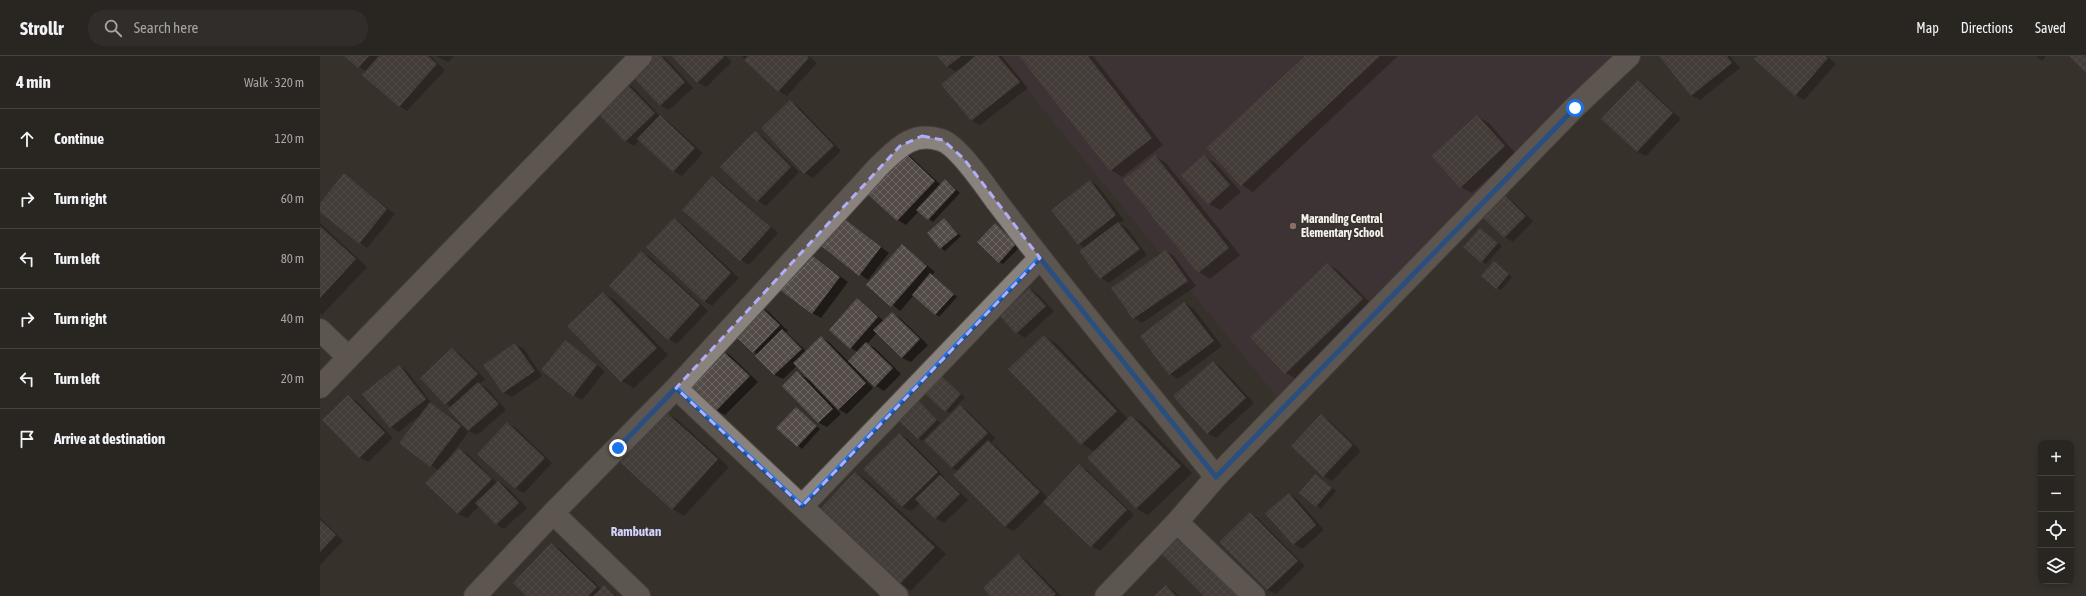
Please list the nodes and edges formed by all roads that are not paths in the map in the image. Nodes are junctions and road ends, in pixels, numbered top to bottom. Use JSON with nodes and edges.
{"nodes":[{"id":1,"x":641,"y":56,"type":"edge"},
{"id":2,"x":1629,"y":56,"type":"edge"},
{"id":3,"x":1040,"y":258,"type":"junction"},
{"id":4,"x":320,"y":330,"type":"edge"},
{"id":5,"x":348,"y":356,"type":"junction"},
{"id":6,"x":320,"y":387,"type":"edge"},
{"id":7,"x":676,"y":388,"type":"junction"},
{"id":8,"x":1216,"y":477,"type":"junction"},
{"id":9,"x":802,"y":506,"type":"junction"},
{"id":10,"x":553,"y":513,"type":"junction"},
{"id":11,"x":1177,"y":522,"type":"junction"},
{"id":12,"x":475,"y":596,"type":"edge"},
{"id":13,"x":639,"y":596,"type":"edge"},
{"id":14,"x":898,"y":596,"type":"edge"},
{"id":15,"x":1106,"y":596,"type":"edge"},
{"id":16,"x":1254,"y":596,"type":"edge"}],
"edges":[{"from":1,"to":5,"type":"street"},
{"from":2,"to":8,"type":"street"},
{"from":3,"to":7,"type":"street"},
{"from":3,"to":8,"type":"street"},
{"from":3,"to":9,"type":"street"},
{"from":4,"to":5,"type":"street"},
{"from":5,"to":6,"type":"street"},
{"from":7,"to":9,"type":"street"},
{"from":7,"to":10,"type":"street"},
{"from":8,"to":11,"type":"street"},
{"from":9,"to":14,"type":"street"},
{"from":10,"to":12,"type":"street"},
{"from":10,"to":13,"type":"street"},
{"from":11,"to":15,"type":"street"},
{"from":11,"to":16,"type":"street"}]}
